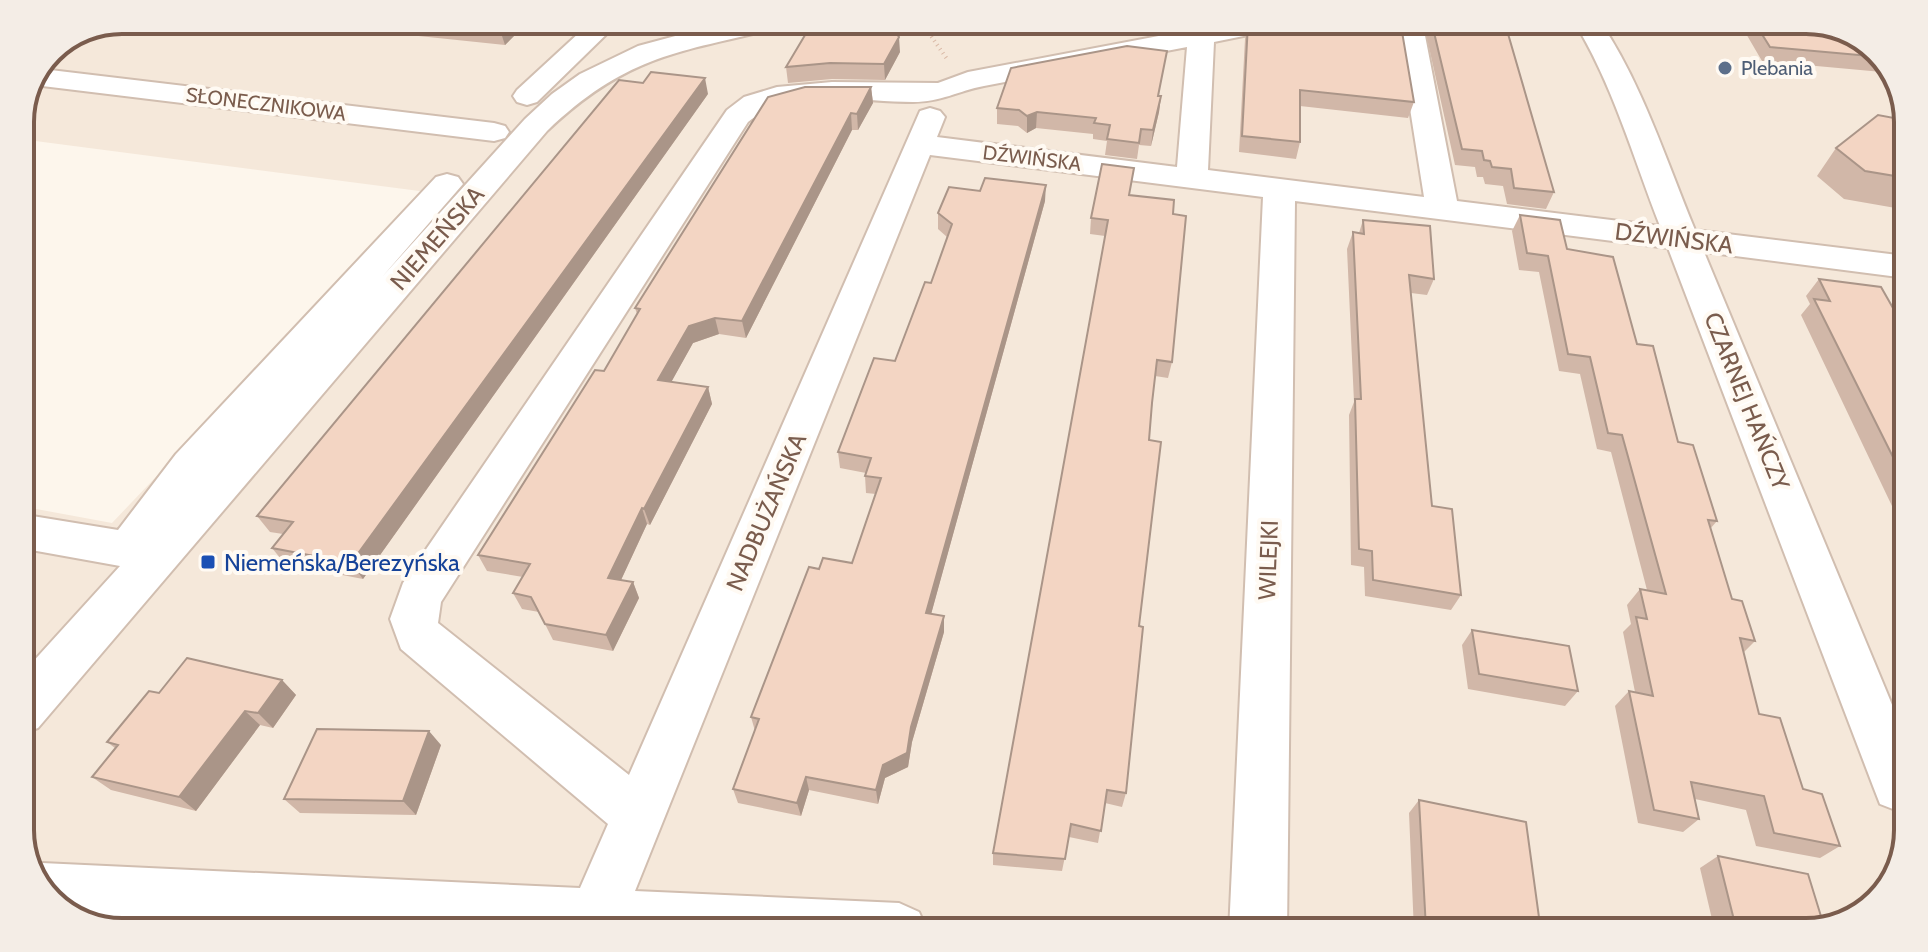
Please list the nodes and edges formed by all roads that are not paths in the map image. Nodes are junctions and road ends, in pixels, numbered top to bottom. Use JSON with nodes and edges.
{"nodes":[{"id":1,"x":593,"y":34,"type":"edge"},
{"id":2,"x":701,"y":34,"type":"edge"},
{"id":3,"x":1211,"y":34,"type":"edge"},
{"id":4,"x":1411,"y":34,"type":"edge"},
{"id":5,"x":1595,"y":34,"type":"edge"},
{"id":6,"x":1201,"y":36,"type":"junction"},
{"id":7,"x":46,"y":78,"type":"edge"},
{"id":8,"x":951,"y":88,"type":"junction"},
{"id":9,"x":494,"y":132,"type":"junction"},
{"id":10,"x":919,"y":144,"type":"junction"},
{"id":11,"x":1192,"y":178,"type":"junction"},
{"id":12,"x":1279,"y":189,"type":"junction"},
{"id":13,"x":1442,"y":209,"type":"junction"},
{"id":14,"x":1682,"y":239,"type":"junction"},
{"id":15,"x":1894,"y":266,"type":"edge"},
{"id":16,"x":34,"y":533,"type":"edge"},
{"id":17,"x":144,"y":552,"type":"junction"},
{"id":18,"x":34,"y":694,"type":"edge"},
{"id":19,"x":1894,"y":773,"type":"edge"},
{"id":20,"x":639,"y":816,"type":"junction"},
{"id":21,"x":62,"y":894,"type":"edge"},
{"id":22,"x":210,"y":915,"type":"edge"},
{"id":23,"x":338,"y":918,"type":"edge"},
{"id":24,"x":596,"y":918,"type":"edge"},
{"id":25,"x":1258,"y":918,"type":"edge"}],
"edges":[{"from":1,"to":9,"type":"street","name":"NIEMEŃSKA"},
{"from":2,"to":17,"type":"street","name":"NIEMEŃSKA"},
{"from":3,"to":6,"type":"street"},
{"from":4,"to":13,"type":"street"},
{"from":5,"to":14,"type":"street","name":"CZARNEJ HAŃCZY"},
{"from":6,"to":8,"type":"street"},
{"from":6,"to":11,"type":"street"},
{"from":7,"to":9,"type":"street","name":"SŁONECZNIKOWA"},
{"from":8,"to":10,"type":"street","name":"NADBUŻAŃSKA"},
{"from":8,"to":20,"type":"street"},
{"from":9,"to":17,"type":"street","name":"NIEMEŃSKA"},
{"from":10,"to":11,"type":"street","name":"DŹWIŃSKA"},
{"from":10,"to":20,"type":"street","name":"NADBUŻAŃSKA"},
{"from":11,"to":12,"type":"street","name":"DŹWIŃSKA"},
{"from":12,"to":13,"type":"street","name":"DŹWIŃSKA"},
{"from":12,"to":25,"type":"street","name":"WILEJKI"},
{"from":13,"to":14,"type":"street","name":"DŹWIŃSKA"},
{"from":14,"to":15,"type":"street","name":"DŹWIŃSKA"},
{"from":14,"to":19,"type":"street","name":"CZARNEJ HAŃCZY"},
{"from":16,"to":17,"type":"street"},
{"from":17,"to":18,"type":"street","name":"NIEMEŃSKA"},
{"from":20,"to":24,"type":"street","name":"NADBUŻAŃSKA"},
{"from":21,"to":22,"type":"street"},
{"from":22,"to":23,"type":"street"}]}
